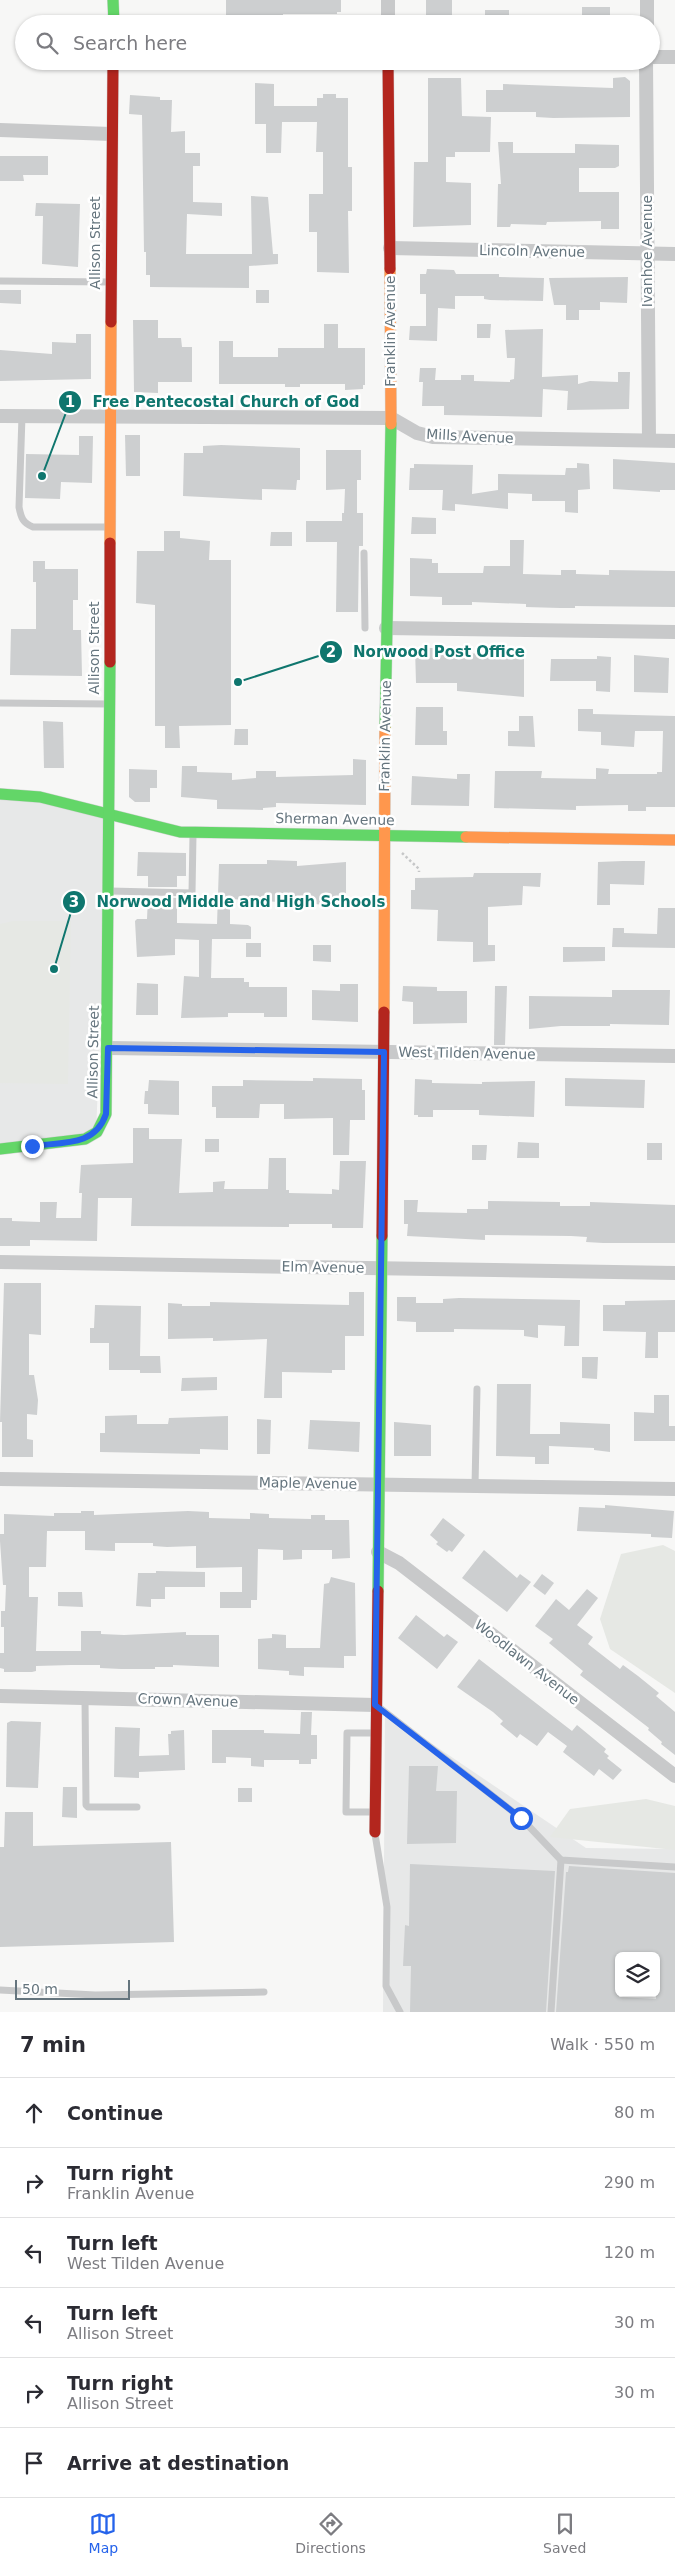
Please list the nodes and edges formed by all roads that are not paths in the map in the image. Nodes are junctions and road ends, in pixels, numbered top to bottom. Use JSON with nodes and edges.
{"nodes":[{"id":1,"x":114,"y":0,"type":"edge"},
{"id":2,"x":388,"y":0,"type":"edge"},
{"id":3,"x":647,"y":0,"type":"edge"},
{"id":4,"x":114,"y":15,"type":"edge"},
{"id":5,"x":388,"y":15,"type":"edge"},
{"id":6,"x":647,"y":15,"type":"edge"},
{"id":7,"x":660,"y":57,"type":"edge"},
{"id":8,"x":675,"y":57,"type":"edge"},
{"id":9,"x":113,"y":70,"type":"edge"},
{"id":10,"x":388,"y":70,"type":"edge"},
{"id":11,"x":646,"y":70,"type":"edge"},
{"id":12,"x":0,"y":130,"type":"edge"},
{"id":13,"x":111,"y":134,"type":"junction"},
{"id":14,"x":390,"y":248,"type":"junction"},
{"id":15,"x":646,"y":254,"type":"junction"},
{"id":16,"x":675,"y":254,"type":"edge"},
{"id":17,"x":0,"y":281,"type":"edge"},
{"id":18,"x":110,"y":282,"type":"junction"},
{"id":19,"x":0,"y":416,"type":"edge"},
{"id":20,"x":22,"y":416,"type":"junction"},
{"id":21,"x":109,"y":416,"type":"junction"},
{"id":22,"x":391,"y":418,"type":"junction"},
{"id":23,"x":649,"y":440,"type":"junction"},
{"id":24,"x":675,"y":441,"type":"edge"},
{"id":25,"x":109,"y":527,"type":"junction"},
{"id":26,"x":364,"y":553,"type":"dead end"},
{"id":27,"x":365,"y":628,"type":"dead end"},
{"id":28,"x":386,"y":628,"type":"junction"},
{"id":29,"x":675,"y":632,"type":"edge"},
{"id":30,"x":0,"y":703,"type":"edge"},
{"id":31,"x":109,"y":704,"type":"junction"},
{"id":32,"x":0,"y":794,"type":"edge"},
{"id":33,"x":110,"y":816,"type":"junction"},
{"id":34,"x":193,"y":832,"type":"junction"},
{"id":35,"x":384,"y":834,"type":"junction"},
{"id":36,"x":675,"y":840,"type":"edge"},
{"id":37,"x":109,"y":891,"type":"junction"},
{"id":38,"x":108,"y":1048,"type":"junction"},
{"id":39,"x":384,"y":1052,"type":"junction"},
{"id":40,"x":675,"y":1056,"type":"edge"},
{"id":41,"x":0,"y":1149,"type":"edge"},
{"id":42,"x":0,"y":1262,"type":"edge"},
{"id":43,"x":382,"y":1267,"type":"junction"},
{"id":44,"x":675,"y":1273,"type":"edge"},
{"id":45,"x":478,"y":1389,"type":"dead end"},
{"id":46,"x":0,"y":1479,"type":"edge"},
{"id":47,"x":378,"y":1484,"type":"junction"},
{"id":48,"x":475,"y":1486,"type":"junction"},
{"id":49,"x":675,"y":1489,"type":"edge"},
{"id":50,"x":378,"y":1552,"type":"junction"},
{"id":51,"x":0,"y":1696,"type":"edge"},
{"id":52,"x":85,"y":1697,"type":"junction"},
{"id":53,"x":375,"y":1705,"type":"junction"},
{"id":54,"x":375,"y":1733,"type":"junction"},
{"id":55,"x":675,"y":1776,"type":"edge"},
{"id":56,"x":137,"y":1807,"type":"dead end"},
{"id":57,"x":374,"y":1812,"type":"junction"},
{"id":58,"x":375,"y":1832,"type":"joint"},
{"id":59,"x":561,"y":1860,"type":"junction"},
{"id":60,"x":675,"y":1868,"type":"edge"},
{"id":61,"x":0,"y":1990,"type":"edge"},
{"id":62,"x":264,"y":1992,"type":"dead end"},
{"id":63,"x":400,"y":2012,"type":"edge"},
{"id":64,"x":551,"y":2012,"type":"edge"}],
"edges":[{"from":1,"to":4,"type":"street"},
{"from":2,"to":5,"type":"street"},
{"from":3,"to":6,"type":"street"},
{"from":7,"to":8,"type":"street"},
{"from":9,"to":13,"type":"street","name":"Allison Street"},
{"from":10,"to":14,"type":"street","name":"Franklin Avenue"},
{"from":11,"to":15,"type":"street","name":"Ivanhoe Avenue"},
{"from":12,"to":13,"type":"street"},
{"from":13,"to":18,"type":"street","name":"Allison Street"},
{"from":14,"to":15,"type":"street","name":"Lincoln Avenue"},
{"from":14,"to":22,"type":"street","name":"Franklin Avenue"},
{"from":15,"to":16,"type":"street","name":"Lincoln Avenue"},
{"from":15,"to":23,"type":"street","name":"Ivanhoe Avenue"},
{"from":17,"to":18,"type":"lane"},
{"from":18,"to":21,"type":"street","name":"Allison Street"},
{"from":19,"to":20,"type":"street"},
{"from":20,"to":21,"type":"street"},
{"from":20,"to":25,"type":"lane"},
{"from":21,"to":22,"type":"street"},
{"from":21,"to":25,"type":"street","name":"Allison Street"},
{"from":22,"to":23,"type":"street","name":"Mills Avenue"},
{"from":22,"to":28,"type":"street","name":"Franklin Avenue"},
{"from":23,"to":24,"type":"street","name":"Mills Avenue"},
{"from":25,"to":31,"type":"street","name":"Allison Street"},
{"from":26,"to":27,"type":"lane"},
{"from":28,"to":29,"type":"street"},
{"from":28,"to":35,"type":"street","name":"Franklin Avenue"},
{"from":30,"to":31,"type":"lane"},
{"from":31,"to":33,"type":"street","name":"Allison Street"},
{"from":32,"to":33,"type":"street","name":"Sherman Avenue"},
{"from":33,"to":34,"type":"street","name":"Sherman Avenue"},
{"from":33,"to":37,"type":"street","name":"Allison Street"},
{"from":34,"to":35,"type":"street","name":"Sherman Avenue"},
{"from":34,"to":37,"type":"lane"},
{"from":35,"to":36,"type":"street","name":"Sherman Avenue"},
{"from":35,"to":39,"type":"street","name":"Franklin Avenue"},
{"from":37,"to":38,"type":"street","name":"Allison Street"},
{"from":38,"to":39,"type":"street","name":"West Tilden Avenue"},
{"from":38,"to":41,"type":"street","name":"Allison Street"},
{"from":39,"to":40,"type":"street","name":"West Tilden Avenue"},
{"from":39,"to":43,"type":"street","name":"Franklin Avenue"},
{"from":42,"to":43,"type":"street","name":"Elm Avenue"},
{"from":43,"to":44,"type":"street","name":"Elm Avenue"},
{"from":43,"to":47,"type":"street","name":"Franklin Avenue"},
{"from":45,"to":48,"type":"lane"},
{"from":46,"to":47,"type":"street","name":"Maple Avenue"},
{"from":47,"to":48,"type":"street","name":"Maple Avenue"},
{"from":47,"to":50,"type":"street","name":"Franklin Avenue"},
{"from":48,"to":49,"type":"street","name":"Maple Avenue"},
{"from":50,"to":53,"type":"street","name":"Franklin Avenue"},
{"from":50,"to":55,"type":"street","name":"Woodlawn Avenue"},
{"from":51,"to":52,"type":"street","name":"Crown Avenue"},
{"from":52,"to":53,"type":"street","name":"Crown Avenue"},
{"from":52,"to":56,"type":"lane"},
{"from":53,"to":54,"type":"street","name":"Franklin Avenue"},
{"from":53,"to":59,"type":"lane"},
{"from":54,"to":57,"type":"street","name":"Franklin Avenue"},
{"from":54,"to":57,"type":"lane"},
{"from":57,"to":58,"type":"street","name":"Franklin Avenue"},
{"from":58,"to":63,"type":"lane"},
{"from":59,"to":60,"type":"lane"},
{"from":59,"to":64,"type":"lane"},
{"from":61,"to":62,"type":"lane"}]}
